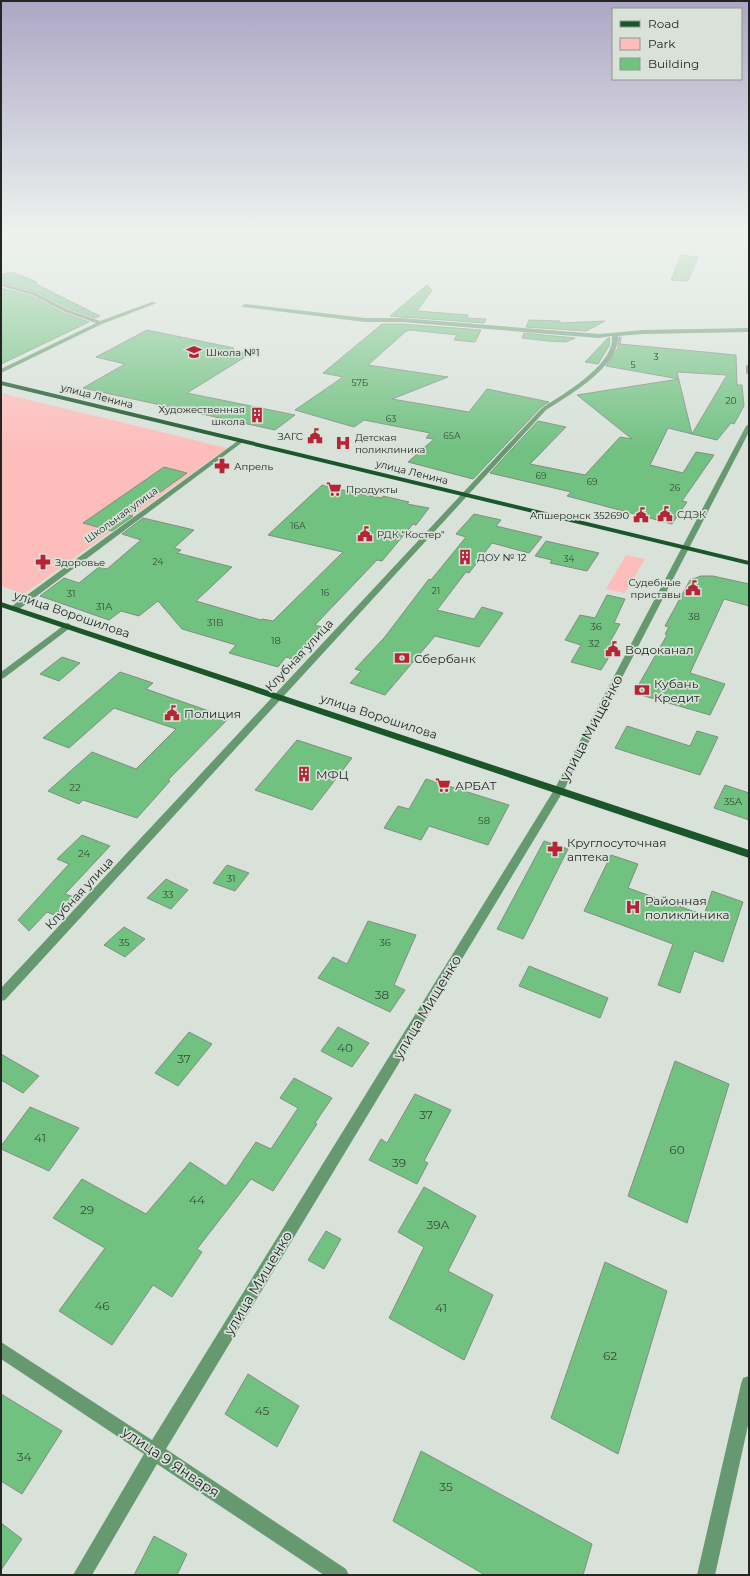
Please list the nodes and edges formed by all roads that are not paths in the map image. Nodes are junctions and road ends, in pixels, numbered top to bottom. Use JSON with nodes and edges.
{"nodes":[{"id":1,"x":52,"y":304,"type":"edge"},
{"id":2,"x":150,"y":304,"type":"edge"},
{"id":3,"x":245,"y":306,"type":"dead end"},
{"id":4,"x":100,"y":323,"type":"junction"},
{"id":5,"x":749,"y":330,"type":"edge"},
{"id":6,"x":615,"y":335,"type":"junction"},
{"id":7,"x":749,"y":366,"type":"edge"},
{"id":8,"x":1,"y":371,"type":"edge"},
{"id":9,"x":749,"y":373,"type":"edge"},
{"id":10,"x":1,"y":383,"type":"edge"},
{"id":11,"x":749,"y":426,"type":"edge"},
{"id":12,"x":241,"y":441,"type":"junction"},
{"id":13,"x":464,"y":495,"type":"junction"},
{"id":14,"x":686,"y":548,"type":"junction"},
{"id":15,"x":749,"y":563,"type":"edge"},
{"id":16,"x":1,"y":604,"type":"edge"},
{"id":17,"x":15,"y":608,"type":"junction"},
{"id":18,"x":67,"y":626,"type":"junction"},
{"id":19,"x":1,"y":676,"type":"edge"},
{"id":20,"x":279,"y":696,"type":"junction"},
{"id":21,"x":559,"y":790,"type":"junction"},
{"id":22,"x":749,"y":854,"type":"edge"},
{"id":23,"x":1,"y":996,"type":"edge"},
{"id":24,"x":1,"y":1350,"type":"edge"},
{"id":25,"x":749,"y":1384,"type":"edge"},
{"id":26,"x":156,"y":1451,"type":"junction"},
{"id":27,"x":82,"y":1575,"type":"edge"},
{"id":28,"x":340,"y":1575,"type":"edge"},
{"id":29,"x":706,"y":1575,"type":"edge"}],
"edges":[{"from":1,"to":4,"type":"street"},
{"from":2,"to":4,"type":"street"},
{"from":3,"to":6,"type":"street"},
{"from":4,"to":8,"type":"street"},
{"from":5,"to":6,"type":"street"},
{"from":6,"to":13,"type":"street","name":"Клубная улица"},
{"from":7,"to":9,"type":"street"},
{"from":10,"to":12,"type":"main road","name":"улица Ленина"},
{"from":11,"to":14,"type":"street","name":"улица Мищенко"},
{"from":12,"to":13,"type":"main road","name":"улица Ленина"},
{"from":12,"to":17,"type":"street","name":"Школьная улица"},
{"from":13,"to":14,"type":"main road","name":"улица Ленина"},
{"from":13,"to":20,"type":"street","name":"Клубная улица"},
{"from":14,"to":15,"type":"main road","name":"улица Ленина"},
{"from":14,"to":21,"type":"street","name":"улица Мищенко"},
{"from":16,"to":17,"type":"main road","name":"улица Ворошилова"},
{"from":17,"to":18,"type":"main road","name":"улица Ворошилова"},
{"from":18,"to":19,"type":"street"},
{"from":18,"to":20,"type":"main road","name":"улица Ворошилова"},
{"from":20,"to":21,"type":"main road","name":"улица Ворошилова"},
{"from":20,"to":23,"type":"street","name":"Клубная улица"},
{"from":21,"to":22,"type":"main road","name":"улица Ворошилова"},
{"from":21,"to":26,"type":"street","name":"улица Мищенко"},
{"from":24,"to":26,"type":"street","name":"улица 9 Января"},
{"from":25,"to":29,"type":"street"},
{"from":26,"to":27,"type":"street","name":"улица Мищенко"},
{"from":26,"to":28,"type":"street","name":"улица 9 Января"}]}
